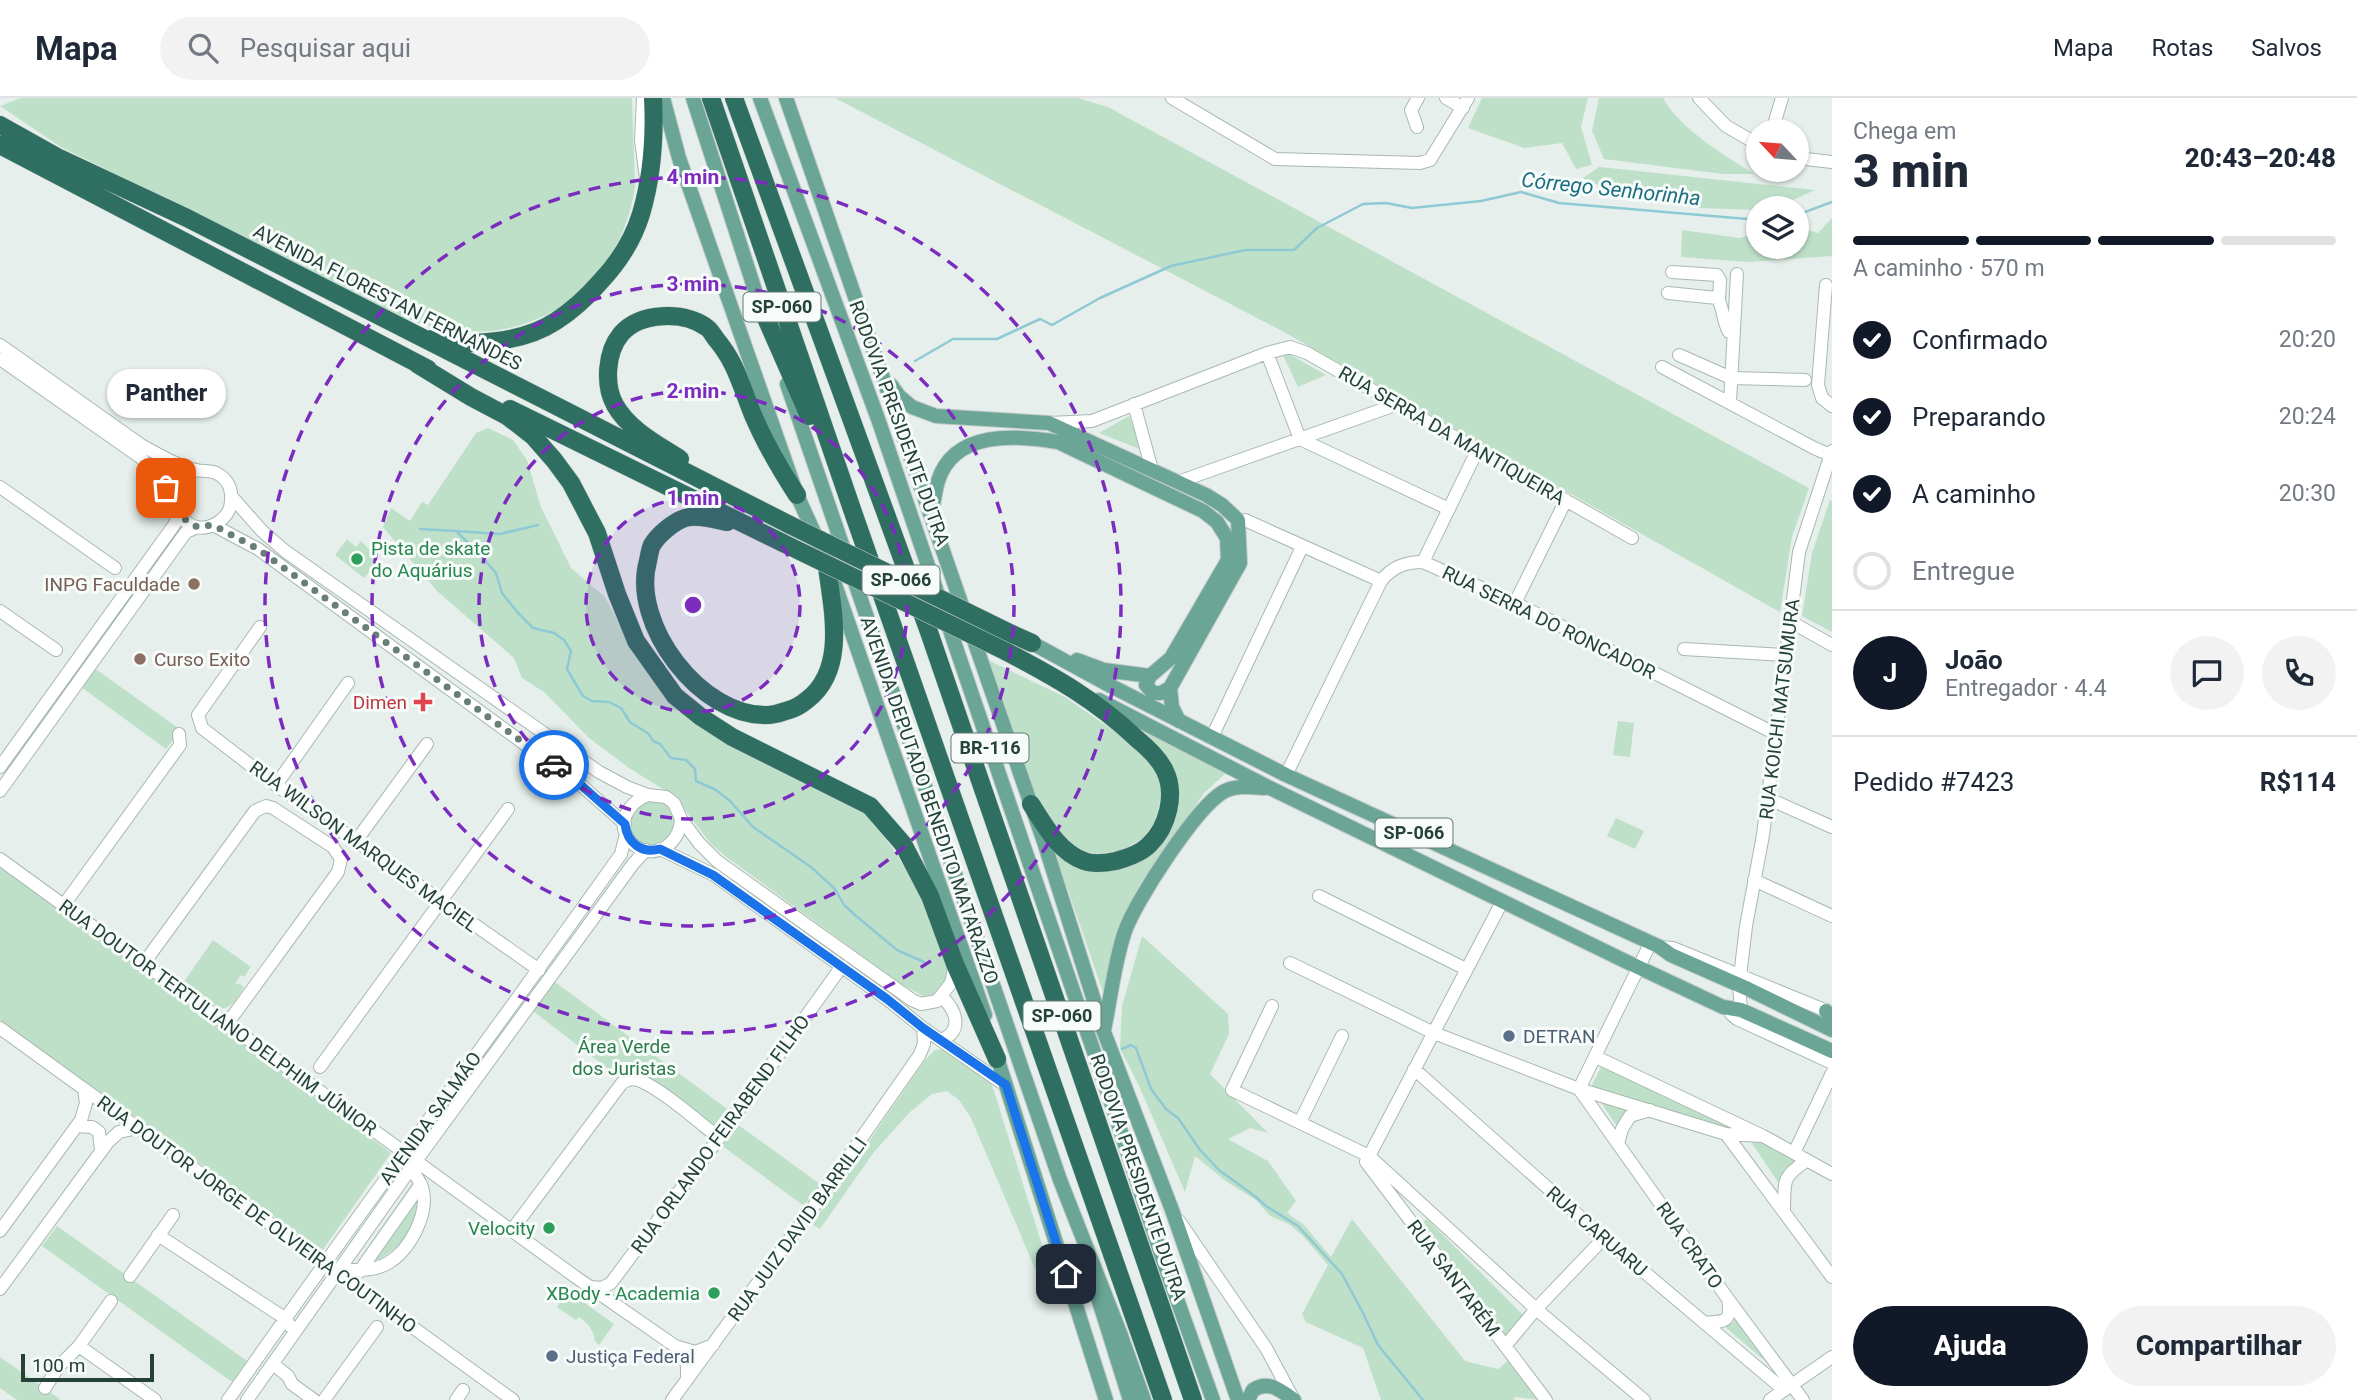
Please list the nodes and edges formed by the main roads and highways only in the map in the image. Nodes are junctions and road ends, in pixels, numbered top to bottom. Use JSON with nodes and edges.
{"nodes":[{"id":1,"x":653,"y":98,"type":"edge"},
{"id":2,"x":663,"y":98,"type":"edge"},
{"id":3,"x":693,"y":98,"type":"edge"},
{"id":4,"x":711,"y":98,"type":"edge"},
{"id":5,"x":734,"y":98,"type":"edge"},
{"id":6,"x":760,"y":98,"type":"edge"},
{"id":7,"x":786,"y":98,"type":"edge"},
{"id":8,"x":0,"y":115,"type":"edge"},
{"id":9,"x":0,"y":125,"type":"edge"},
{"id":10,"x":0,"y":145,"type":"edge"},
{"id":11,"x":59,"y":158,"type":"junction"},
{"id":12,"x":758,"y":300,"type":"junction"},
{"id":13,"x":411,"y":334,"type":"junction"},
{"id":14,"x":418,"y":363,"type":"junction"},
{"id":15,"x":882,"y":370,"type":"junction"},
{"id":16,"x":797,"y":495,"type":"junction"},
{"id":17,"x":756,"y":509,"type":"junction"},
{"id":18,"x":931,"y":514,"type":"junction"},
{"id":19,"x":854,"y":515,"type":"junction"},
{"id":20,"x":751,"y":527,"type":"junction"},
{"id":21,"x":787,"y":534,"type":"junction"},
{"id":22,"x":826,"y":559,"type":"junction"},
{"id":23,"x":1031,"y":643,"type":"junction"},
{"id":24,"x":1150,"y":676,"type":"junction"},
{"id":25,"x":1067,"y":684,"type":"junction"},
{"id":26,"x":1170,"y":688,"type":"junction"},
{"id":27,"x":1178,"y":721,"type":"junction"},
{"id":28,"x":1270,"y":788,"type":"junction"},
{"id":29,"x":1031,"y":804,"type":"junction"},
{"id":30,"x":1832,"y":1030,"type":"edge"},
{"id":31,"x":1104,"y":1031,"type":"junction"},
{"id":32,"x":1832,"y":1051,"type":"edge"},
{"id":33,"x":997,"y":1059,"type":"junction"},
{"id":34,"x":1060,"y":1180,"type":"junction"},
{"id":35,"x":1197,"y":1354,"type":"junction"},
{"id":36,"x":1106,"y":1400,"type":"edge"},
{"id":37,"x":1130,"y":1400,"type":"edge"},
{"id":38,"x":1144,"y":1400,"type":"edge"},
{"id":39,"x":1163,"y":1400,"type":"edge"},
{"id":40,"x":1193,"y":1400,"type":"edge"},
{"id":41,"x":1213,"y":1400,"type":"edge"},
{"id":42,"x":1219,"y":1400,"type":"edge"},
{"id":43,"x":1238,"y":1400,"type":"edge"},
{"id":44,"x":1248,"y":1400,"type":"edge"},
{"id":45,"x":1294,"y":1400,"type":"edge"}],
"edges":[{"from":1,"to":13,"type":"highway"},
{"from":2,"to":16,"type":"main road","name":"AVENIDA DEPUTADO BENEDITO MATARAZZO"},
{"from":3,"to":12,"type":"main road"},
{"from":4,"to":19,"type":"highway","number":"SP-060"},
{"from":5,"to":40,"type":"highway","name":"RODOVIA PRESIDENTE DUTRA","number":"SP-060"},
{"from":6,"to":35,"type":"main road","name":"RODOVIA PRESIDENTE DUTRA","number":"BR-116"},
{"from":7,"to":15,"type":"main road"},
{"from":8,"to":11,"type":"highway"},
{"from":9,"to":11,"type":"highway","name":"AVENIDA FLORESTAN FERNANDES"},
{"from":10,"to":14,"type":"highway"},
{"from":11,"to":13,"type":"highway","name":"AVENIDA FLORESTAN FERNANDES"},
{"from":12,"to":19,"type":"highway"},
{"from":12,"to":34,"type":"main road"},
{"from":13,"to":17,"type":"highway","name":"AVENIDA FLORESTAN FERNANDES"},
{"from":14,"to":20,"type":"highway"},
{"from":14,"to":33,"type":"highway"},
{"from":15,"to":18,"type":"main road"},
{"from":15,"to":26,"type":"main road"},
{"from":16,"to":17,"type":"highway"},
{"from":16,"to":22,"type":"main road","name":"AVENIDA DEPUTADO BENEDITO MATARAZZO"},
{"from":17,"to":21,"type":"highway","number":"SP-066"},
{"from":18,"to":24,"type":"main road"},
{"from":18,"to":29,"type":"main road"},
{"from":19,"to":39,"type":"highway","number":"SP-060"},
{"from":20,"to":21,"type":"highway","number":"SP-066"},
{"from":20,"to":22,"type":"highway"},
{"from":21,"to":23,"type":"highway","number":"SP-066","bridge":true},
{"from":21,"to":25,"type":"highway","number":"SP-066","bridge":true},
{"from":22,"to":33,"type":"main road","name":"AVENIDA DEPUTADO BENEDITO MATARAZZO"},
{"from":23,"to":24,"type":"main road"},
{"from":23,"to":27,"type":"main road","number":"SP-066"},
{"from":24,"to":26,"type":"main road"},
{"from":25,"to":28,"type":"main road","number":"SP-066"},
{"from":25,"to":29,"type":"highway"},
{"from":26,"to":27,"type":"main road"},
{"from":27,"to":30,"type":"main road","number":"SP-066"},
{"from":28,"to":31,"type":"main road"},
{"from":28,"to":32,"type":"main road","number":"SP-066"},
{"from":29,"to":31,"type":"main road"},
{"from":31,"to":43,"type":"main road"},
{"from":33,"to":36,"type":"main road","name":"AVENIDA DEPUTADO BENEDITO MATARAZZO"},
{"from":34,"to":37,"type":"main road"},
{"from":34,"to":38,"type":"main road"},
{"from":35,"to":41,"type":"main road","name":"RODOVIA PRESIDENTE DUTRA","number":"BR-116"},
{"from":35,"to":42,"type":"main road"},
{"from":44,"to":45,"type":"main road"}]}
